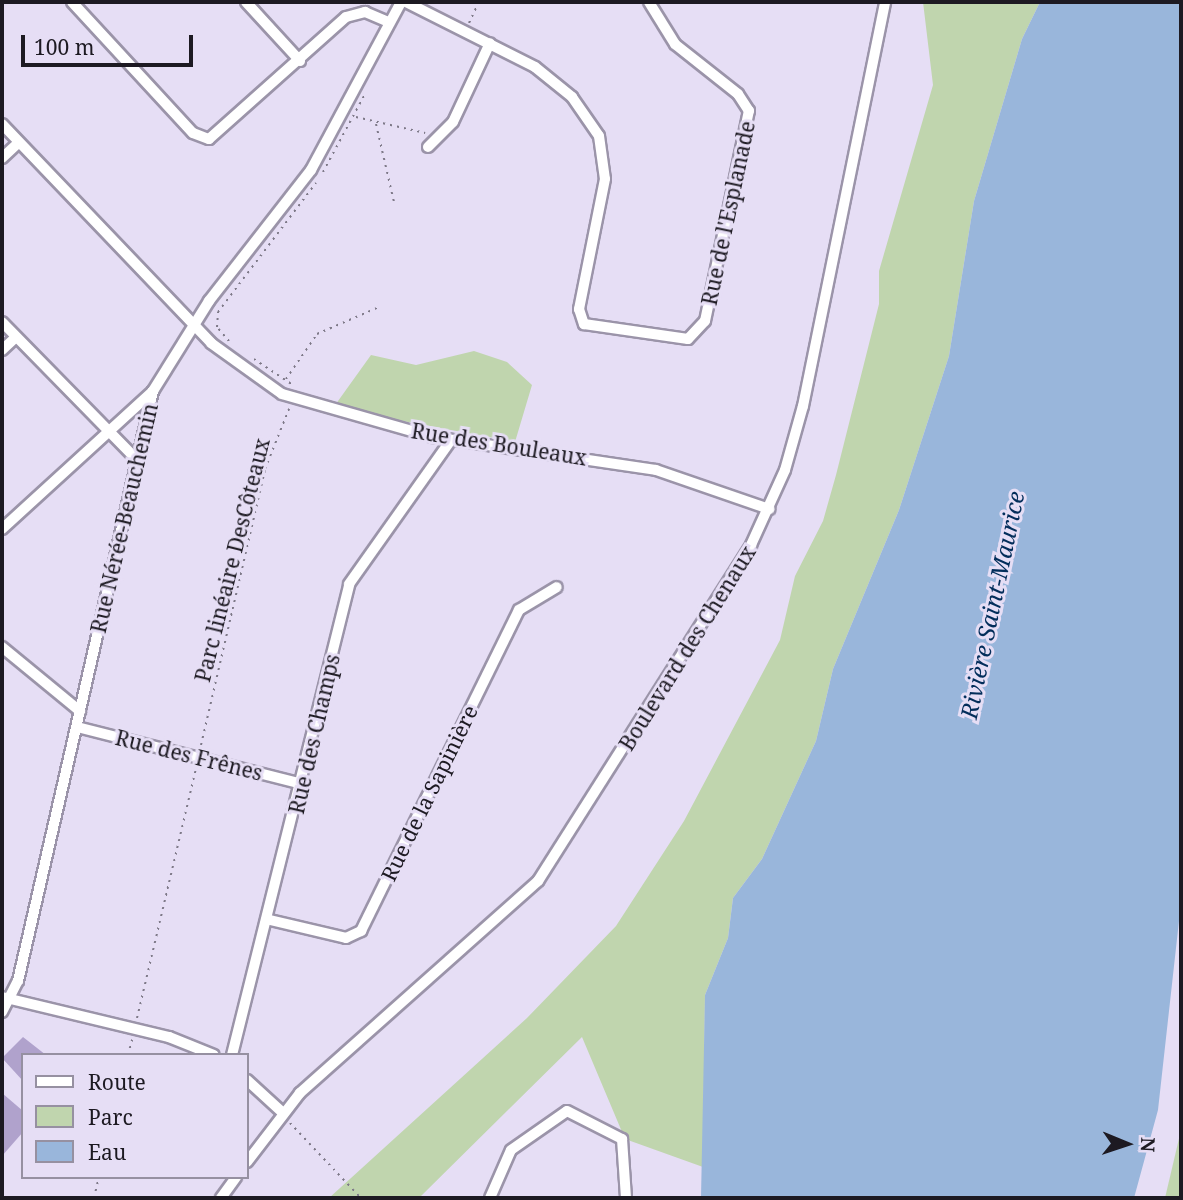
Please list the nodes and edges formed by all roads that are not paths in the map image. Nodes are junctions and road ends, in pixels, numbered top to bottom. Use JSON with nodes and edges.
{"nodes":[{"id":1,"x":72,"y":2,"type":"edge"},
{"id":2,"x":246,"y":2,"type":"edge"},
{"id":3,"x":404,"y":2,"type":"edge"},
{"id":4,"x":649,"y":2,"type":"edge"},
{"id":5,"x":885,"y":2,"type":"edge"},
{"id":6,"x":386,"y":20,"type":"junction"},
{"id":7,"x":490,"y":43,"type":"junction"},
{"id":8,"x":300,"y":61,"type":"junction"},
{"id":9,"x":2,"y":124,"type":"edge"},
{"id":10,"x":19,"y":142,"type":"junction"},
{"id":11,"x":428,"y":147,"type":"dead end"},
{"id":12,"x":2,"y":158,"type":"edge"},
{"id":13,"x":2,"y":322,"type":"edge"},
{"id":14,"x":196,"y":325,"type":"junction"},
{"id":15,"x":16,"y":337,"type":"junction"},
{"id":16,"x":2,"y":350,"type":"edge"},
{"id":17,"x":153,"y":391,"type":"junction"},
{"id":18,"x":105,"y":429,"type":"junction"},
{"id":19,"x":451,"y":440,"type":"junction"},
{"id":20,"x":139,"y":462,"type":"junction"},
{"id":21,"x":769,"y":509,"type":"junction"},
{"id":22,"x":2,"y":529,"type":"edge"},
{"id":23,"x":557,"y":587,"type":"dead end"},
{"id":24,"x":2,"y":647,"type":"edge"},
{"id":25,"x":80,"y":711,"type":"junction"},
{"id":26,"x":77,"y":727,"type":"junction"},
{"id":27,"x":302,"y":783,"type":"junction"},
{"id":28,"x":270,"y":920,"type":"junction"},
{"id":29,"x":6,"y":998,"type":"edge"},
{"id":30,"x":2,"y":1012,"type":"edge"},
{"id":31,"x":208,"y":1053,"type":"edge"},
{"id":32,"x":233,"y":1053,"type":"edge"},
{"id":33,"x":248,"y":1081,"type":"edge"},
{"id":34,"x":282,"y":1112,"type":"junction"},
{"id":35,"x":248,"y":1161,"type":"edge"},
{"id":36,"x":235,"y":1179,"type":"edge"},
{"id":37,"x":221,"y":1198,"type":"edge"},
{"id":38,"x":490,"y":1198,"type":"edge"},
{"id":39,"x":625,"y":1198,"type":"edge"}],
"edges":[{"from":1,"to":8,"type":"street"},
{"from":2,"to":8,"type":"street"},
{"from":3,"to":6,"type":"street","name":"Rue Nérée-Beauchemin"},
{"from":3,"to":7,"type":"street","name":"Rue de l'Esplanade"},
{"from":4,"to":7,"type":"street","name":"Rue de l'Esplanade"},
{"from":5,"to":21,"type":"street","name":"Boulevard des Chenaux"},
{"from":6,"to":8,"type":"street"},
{"from":6,"to":14,"type":"street","name":"Rue Nérée-Beauchemin"},
{"from":7,"to":11,"type":"street"},
{"from":9,"to":10,"type":"street","name":"Rue des Bouleaux"},
{"from":10,"to":12,"type":"street"},
{"from":10,"to":14,"type":"street","name":"Rue des Bouleaux"},
{"from":13,"to":15,"type":"street"},
{"from":14,"to":17,"type":"street","name":"Rue Nérée-Beauchemin"},
{"from":14,"to":19,"type":"street","name":"Rue des Bouleaux"},
{"from":15,"to":16,"type":"street"},
{"from":15,"to":18,"type":"street"},
{"from":17,"to":18,"type":"street"},
{"from":17,"to":20,"type":"street","name":"Rue Nérée-Beauchemin"},
{"from":18,"to":20,"type":"street"},
{"from":18,"to":22,"type":"street"},
{"from":19,"to":21,"type":"street","name":"Rue des Bouleaux"},
{"from":19,"to":27,"type":"street","name":"Rue des Champs"},
{"from":20,"to":25,"type":"street","name":"Rue Nérée-Beauchemin"},
{"from":21,"to":34,"type":"street","name":"Boulevard des Chenaux"},
{"from":23,"to":28,"type":"street","name":"Rue de la Sapinière"},
{"from":24,"to":25,"type":"street"},
{"from":25,"to":26,"type":"street","name":"Rue Nérée-Beauchemin"},
{"from":26,"to":27,"type":"street","name":"Rue des Frênes"},
{"from":26,"to":29,"type":"street","name":"Rue Nérée-Beauchemin"},
{"from":27,"to":28,"type":"street","name":"Rue des Champs"},
{"from":28,"to":32,"type":"street","name":"Rue des Champs"},
{"from":29,"to":30,"type":"street","name":"Rue Nérée-Beauchemin"},
{"from":29,"to":31,"type":"street"},
{"from":33,"to":34,"type":"street"},
{"from":34,"to":35,"type":"street","name":"Boulevard des Chenaux"},
{"from":36,"to":37,"type":"street"},
{"from":38,"to":39,"type":"street"}]}
